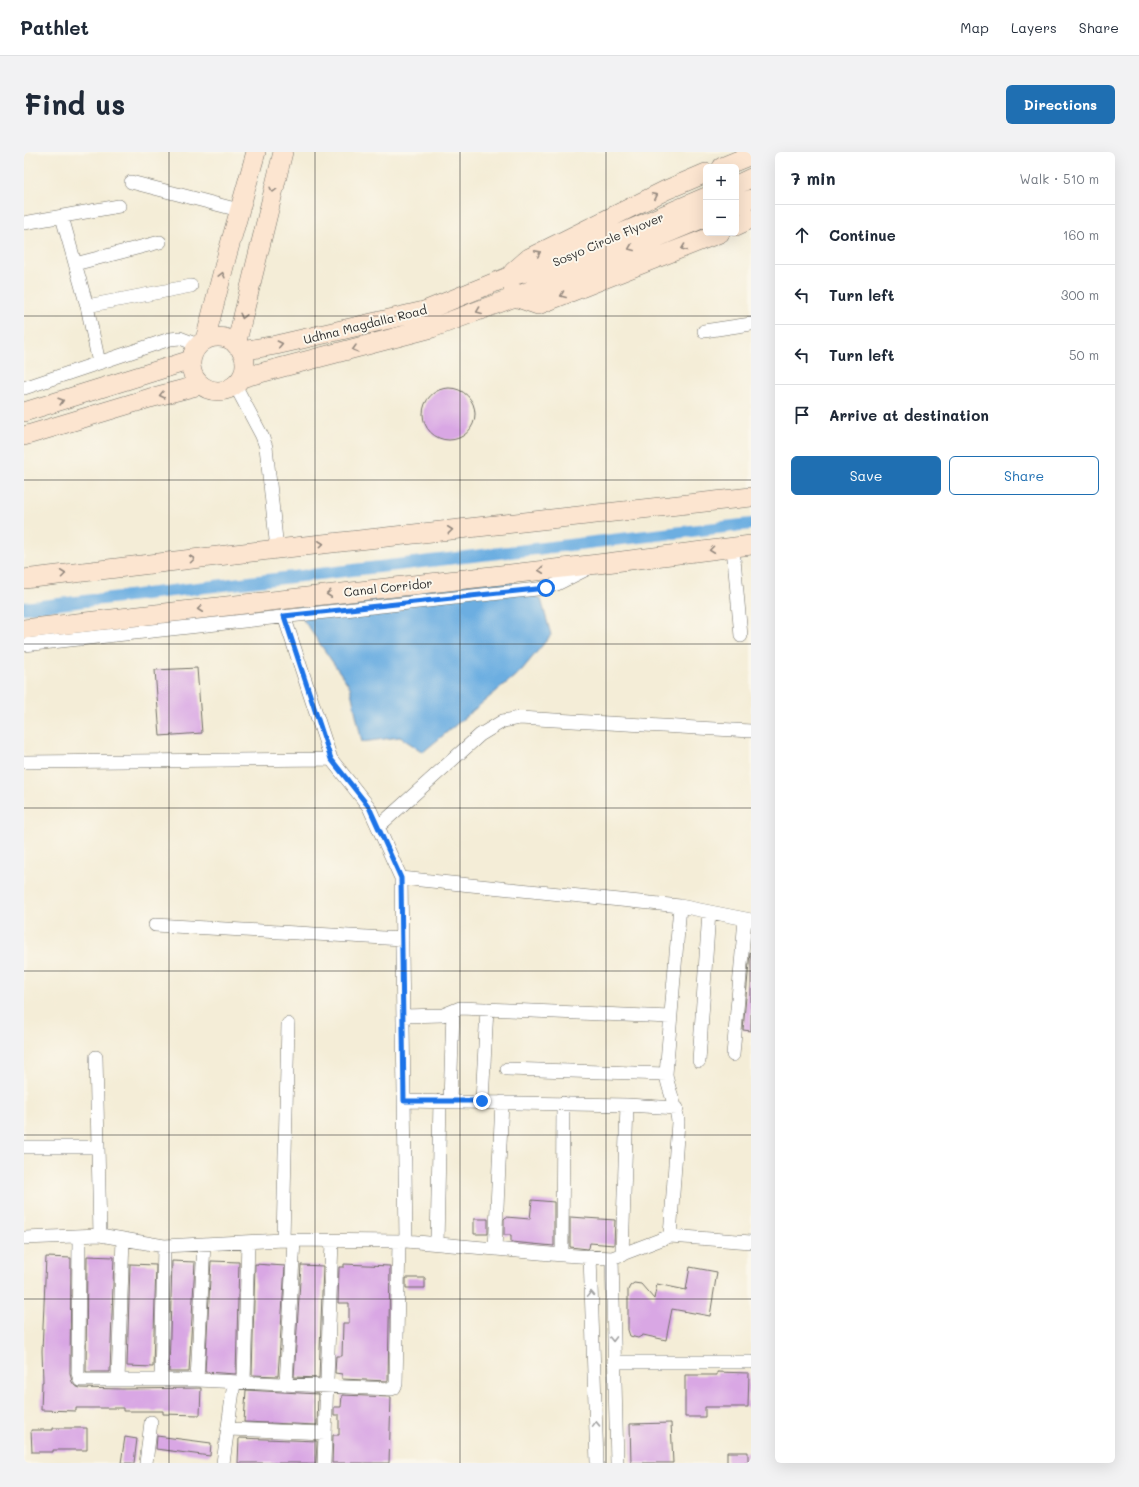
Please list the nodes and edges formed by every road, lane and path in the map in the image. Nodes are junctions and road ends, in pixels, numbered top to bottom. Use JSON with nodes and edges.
{"nodes":[{"id":1,"x":256,"y":152,"type":"edge"},
{"id":2,"x":282,"y":152,"type":"edge"},
{"id":3,"x":751,"y":155,"type":"edge"},
{"id":4,"x":729,"y":164,"type":"edge"},
{"id":5,"x":703,"y":174,"type":"edge"},
{"id":6,"x":751,"y":178,"type":"edge"},
{"id":7,"x":131,"y":182,"type":"dead end"},
{"id":8,"x":739,"y":184,"type":"edge"},
{"id":9,"x":703,"y":198,"type":"edge"},
{"id":10,"x":751,"y":199,"type":"edge"},
{"id":11,"x":739,"y":204,"type":"edge"},
{"id":12,"x":119,"y":206,"type":"dead end"},
{"id":13,"x":239,"y":210,"type":"junction"},
{"id":14,"x":62,"y":217,"type":"junction"},
{"id":15,"x":703,"y":218,"type":"edge"},
{"id":16,"x":751,"y":219,"type":"edge"},
{"id":17,"x":24,"y":223,"type":"edge"},
{"id":18,"x":739,"y":225,"type":"edge"},
{"id":19,"x":712,"y":236,"type":"edge"},
{"id":20,"x":160,"y":242,"type":"dead end"},
{"id":21,"x":75,"y":264,"type":"junction"},
{"id":22,"x":545,"y":275,"type":"junction"},
{"id":23,"x":508,"y":277,"type":"junction"},
{"id":24,"x":191,"y":286,"type":"dead end"},
{"id":25,"x":515,"y":297,"type":"junction"},
{"id":26,"x":87,"y":306,"type":"junction"},
{"id":27,"x":751,"y":324,"type":"edge"},
{"id":28,"x":704,"y":331,"type":"dead end"},
{"id":29,"x":198,"y":348,"type":"junction"},
{"id":30,"x":239,"y":348,"type":"junction"},
{"id":31,"x":99,"y":363,"type":"junction"},
{"id":32,"x":238,"y":382,"type":"junction"},
{"id":33,"x":200,"y":386,"type":"junction"},
{"id":34,"x":24,"y":388,"type":"edge"},
{"id":35,"x":24,"y":412,"type":"edge"},
{"id":36,"x":24,"y":436,"type":"edge"},
{"id":37,"x":751,"y":497,"type":"edge"},
{"id":38,"x":742,"y":547,"type":"edge"},
{"id":39,"x":277,"y":549,"type":"junction"},
{"id":40,"x":598,"y":564,"type":"junction"},
{"id":41,"x":24,"y":579,"type":"edge"},
{"id":42,"x":284,"y":616,"type":"junction"},
{"id":43,"x":24,"y":628,"type":"edge"},
{"id":44,"x":741,"y":636,"type":"dead end"},
{"id":45,"x":24,"y":645,"type":"edge"},
{"id":46,"x":751,"y":731,"type":"edge"},
{"id":47,"x":331,"y":759,"type":"junction"},
{"id":48,"x":24,"y":762,"type":"edge"},
{"id":49,"x":378,"y":827,"type":"junction"},
{"id":50,"x":401,"y":878,"type":"junction"},
{"id":51,"x":680,"y":906,"type":"junction"},
{"id":52,"x":709,"y":912,"type":"junction"},
{"id":53,"x":748,"y":919,"type":"edge"},
{"id":54,"x":155,"y":925,"type":"dead end"},
{"id":55,"x":402,"y":939,"type":"junction"},
{"id":56,"x":487,"y":1009,"type":"junction"},
{"id":57,"x":453,"y":1011,"type":"junction"},
{"id":58,"x":403,"y":1016,"type":"junction"},
{"id":59,"x":670,"y":1017,"type":"junction"},
{"id":60,"x":288,"y":1024,"type":"dead end"},
{"id":61,"x":732,"y":1055,"type":"dead end"},
{"id":62,"x":96,"y":1057,"type":"dead end"},
{"id":63,"x":699,"y":1061,"type":"dead end"},
{"id":64,"x":507,"y":1069,"type":"dead end"},
{"id":65,"x":666,"y":1074,"type":"junction"},
{"id":66,"x":404,"y":1101,"type":"junction"},
{"id":67,"x":445,"y":1101,"type":"junction"},
{"id":68,"x":482,"y":1101,"type":"junction"},
{"id":69,"x":502,"y":1102,"type":"junction"},
{"id":70,"x":563,"y":1103,"type":"junction"},
{"id":71,"x":627,"y":1105,"type":"junction"},
{"id":72,"x":677,"y":1108,"type":"junction"},
{"id":73,"x":24,"y":1147,"type":"edge"},
{"id":74,"x":98,"y":1148,"type":"junction"},
{"id":75,"x":79,"y":1236,"type":"junction"},
{"id":76,"x":100,"y":1236,"type":"junction"},
{"id":77,"x":670,"y":1236,"type":"junction"},
{"id":78,"x":24,"y":1238,"type":"edge"},
{"id":79,"x":123,"y":1239,"type":"junction"},
{"id":80,"x":288,"y":1240,"type":"junction"},
{"id":81,"x":332,"y":1241,"type":"junction"},
{"id":82,"x":402,"y":1241,"type":"junction"},
{"id":83,"x":248,"y":1242,"type":"junction"},
{"id":84,"x":751,"y":1242,"type":"edge"},
{"id":85,"x":204,"y":1244,"type":"junction"},
{"id":86,"x":437,"y":1244,"type":"junction"},
{"id":87,"x":164,"y":1246,"type":"junction"},
{"id":88,"x":495,"y":1249,"type":"junction"},
{"id":89,"x":562,"y":1255,"type":"junction"},
{"id":90,"x":590,"y":1256,"type":"junction"},
{"id":91,"x":617,"y":1256,"type":"junction"},
{"id":92,"x":614,"y":1362,"type":"junction"},
{"id":93,"x":751,"y":1362,"type":"edge"},
{"id":94,"x":118,"y":1380,"type":"junction"},
{"id":95,"x":161,"y":1380,"type":"junction"},
{"id":96,"x":197,"y":1380,"type":"junction"},
{"id":97,"x":239,"y":1382,"type":"junction"},
{"id":98,"x":286,"y":1384,"type":"junction"},
{"id":99,"x":327,"y":1386,"type":"junction"},
{"id":100,"x":152,"y":1422,"type":"dead end"},
{"id":101,"x":228,"y":1430,"type":"junction"},
{"id":102,"x":325,"y":1433,"type":"junction"},
{"id":103,"x":146,"y":1463,"type":"edge"},
{"id":104,"x":223,"y":1463,"type":"edge"},
{"id":105,"x":324,"y":1463,"type":"edge"},
{"id":106,"x":597,"y":1463,"type":"edge"},
{"id":107,"x":617,"y":1463,"type":"edge"}],
"edges":[{"from":1,"to":13,"type":"street"},
{"from":2,"to":30,"type":"street","one_way":true},
{"from":3,"to":4,"type":"street"},
{"from":23,"to":5,"type":"street","one_way":true},
{"from":6,"to":8,"type":"street"},
{"from":7,"to":13,"type":"street"},
{"from":9,"to":22,"type":"street","name":"Sosyo Circle Flyover"},
{"from":10,"to":11,"type":"street"},
{"from":12,"to":14,"type":"street"},
{"from":29,"to":13,"type":"street","one_way":true},
{"from":14,"to":17,"type":"street"},
{"from":14,"to":21,"type":"street"},
{"from":15,"to":22,"type":"street","name":"Sosyo Circle Flyover","one_way":true},
{"from":16,"to":18,"type":"street"},
{"from":19,"to":25,"type":"street","one_way":true},
{"from":20,"to":21,"type":"street"},
{"from":21,"to":26,"type":"street"},
{"from":22,"to":23,"type":"street","name":"Sosyo Circle Flyover"},
{"from":22,"to":25,"type":"street","name":"Sosyo Circle Flyover"},
{"from":23,"to":25,"type":"street"},
{"from":30,"to":23,"type":"street","name":"Udhna Magdalla Road","one_way":true},
{"from":24,"to":26,"type":"street"},
{"from":25,"to":32,"type":"street","name":"Sosyo Circle Flyover","one_way":true},
{"from":26,"to":31,"type":"street"},
{"from":27,"to":28,"type":"street"},
{"from":29,"to":30,"type":"street"},
{"from":29,"to":31,"type":"street"},
{"from":29,"to":33,"type":"street"},
{"from":35,"to":29,"type":"street","one_way":true},
{"from":30,"to":32,"type":"street"},
{"from":31,"to":34,"type":"street"},
{"from":32,"to":33,"type":"street"},
{"from":32,"to":39,"type":"street"},
{"from":33,"to":36,"type":"street","one_way":true},
{"from":39,"to":37,"type":"street","one_way":true},
{"from":38,"to":40,"type":"street","name":"Canal Corridor","one_way":true},
{"from":38,"to":44,"type":"street"},
{"from":41,"to":39,"type":"street","one_way":true},
{"from":40,"to":42,"type":"street"},
{"from":40,"to":43,"type":"street","name":"Canal Corridor","one_way":true},
{"from":42,"to":45,"type":"street"},
{"from":42,"to":47,"type":"street"},
{"from":46,"to":49,"type":"street"},
{"from":47,"to":48,"type":"street"},
{"from":47,"to":49,"type":"street"},
{"from":49,"to":50,"type":"street"},
{"from":50,"to":51,"type":"street"},
{"from":50,"to":55,"type":"street"},
{"from":51,"to":52,"type":"street"},
{"from":51,"to":59,"type":"street"},
{"from":52,"to":53,"type":"street"},
{"from":52,"to":63,"type":"street"},
{"from":53,"to":61,"type":"street"},
{"from":54,"to":55,"type":"street"},
{"from":55,"to":58,"type":"street"},
{"from":56,"to":57,"type":"street"},
{"from":56,"to":59,"type":"street"},
{"from":56,"to":68,"type":"street"},
{"from":57,"to":58,"type":"street"},
{"from":57,"to":67,"type":"street"},
{"from":58,"to":66,"type":"street"},
{"from":59,"to":65,"type":"street"},
{"from":60,"to":80,"type":"street"},
{"from":62,"to":74,"type":"street"},
{"from":64,"to":65,"type":"street"},
{"from":65,"to":72,"type":"street"},
{"from":66,"to":67,"type":"street"},
{"from":66,"to":82,"type":"street"},
{"from":67,"to":68,"type":"street"},
{"from":67,"to":86,"type":"street"},
{"from":68,"to":69,"type":"street"},
{"from":69,"to":70,"type":"street"},
{"from":69,"to":88,"type":"street"},
{"from":70,"to":71,"type":"street"},
{"from":70,"to":89,"type":"street"},
{"from":71,"to":72,"type":"street"},
{"from":71,"to":91,"type":"street"},
{"from":72,"to":77,"type":"street"},
{"from":73,"to":74,"type":"street"},
{"from":74,"to":76,"type":"street"},
{"from":75,"to":76,"type":"street"},
{"from":75,"to":78,"type":"street"},
{"from":75,"to":94,"type":"street"},
{"from":76,"to":79,"type":"street"},
{"from":77,"to":84,"type":"street"},
{"from":77,"to":91,"type":"street"},
{"from":79,"to":87,"type":"street"},
{"from":79,"to":94,"type":"street"},
{"from":80,"to":81,"type":"street"},
{"from":80,"to":83,"type":"street"},
{"from":80,"to":98,"type":"street"},
{"from":81,"to":82,"type":"street"},
{"from":81,"to":99,"type":"street"},
{"from":82,"to":86,"type":"street"},
{"from":82,"to":99,"type":"street"},
{"from":83,"to":85,"type":"street"},
{"from":83,"to":97,"type":"street"},
{"from":85,"to":87,"type":"street"},
{"from":85,"to":96,"type":"street"},
{"from":86,"to":88,"type":"street"},
{"from":87,"to":95,"type":"street"},
{"from":88,"to":89,"type":"street"},
{"from":89,"to":90,"type":"street"},
{"from":90,"to":91,"type":"street"},
{"from":106,"to":90,"type":"street","one_way":true},
{"from":91,"to":92,"type":"street","one_way":true},
{"from":92,"to":93,"type":"street"},
{"from":92,"to":107,"type":"street"},
{"from":94,"to":95,"type":"street"},
{"from":95,"to":96,"type":"street"},
{"from":96,"to":97,"type":"street"},
{"from":97,"to":98,"type":"street"},
{"from":97,"to":101,"type":"street"},
{"from":98,"to":99,"type":"street"},
{"from":99,"to":102,"type":"street"},
{"from":100,"to":103,"type":"street"},
{"from":101,"to":102,"type":"street"},
{"from":101,"to":104,"type":"street"},
{"from":102,"to":105,"type":"street"}]}
